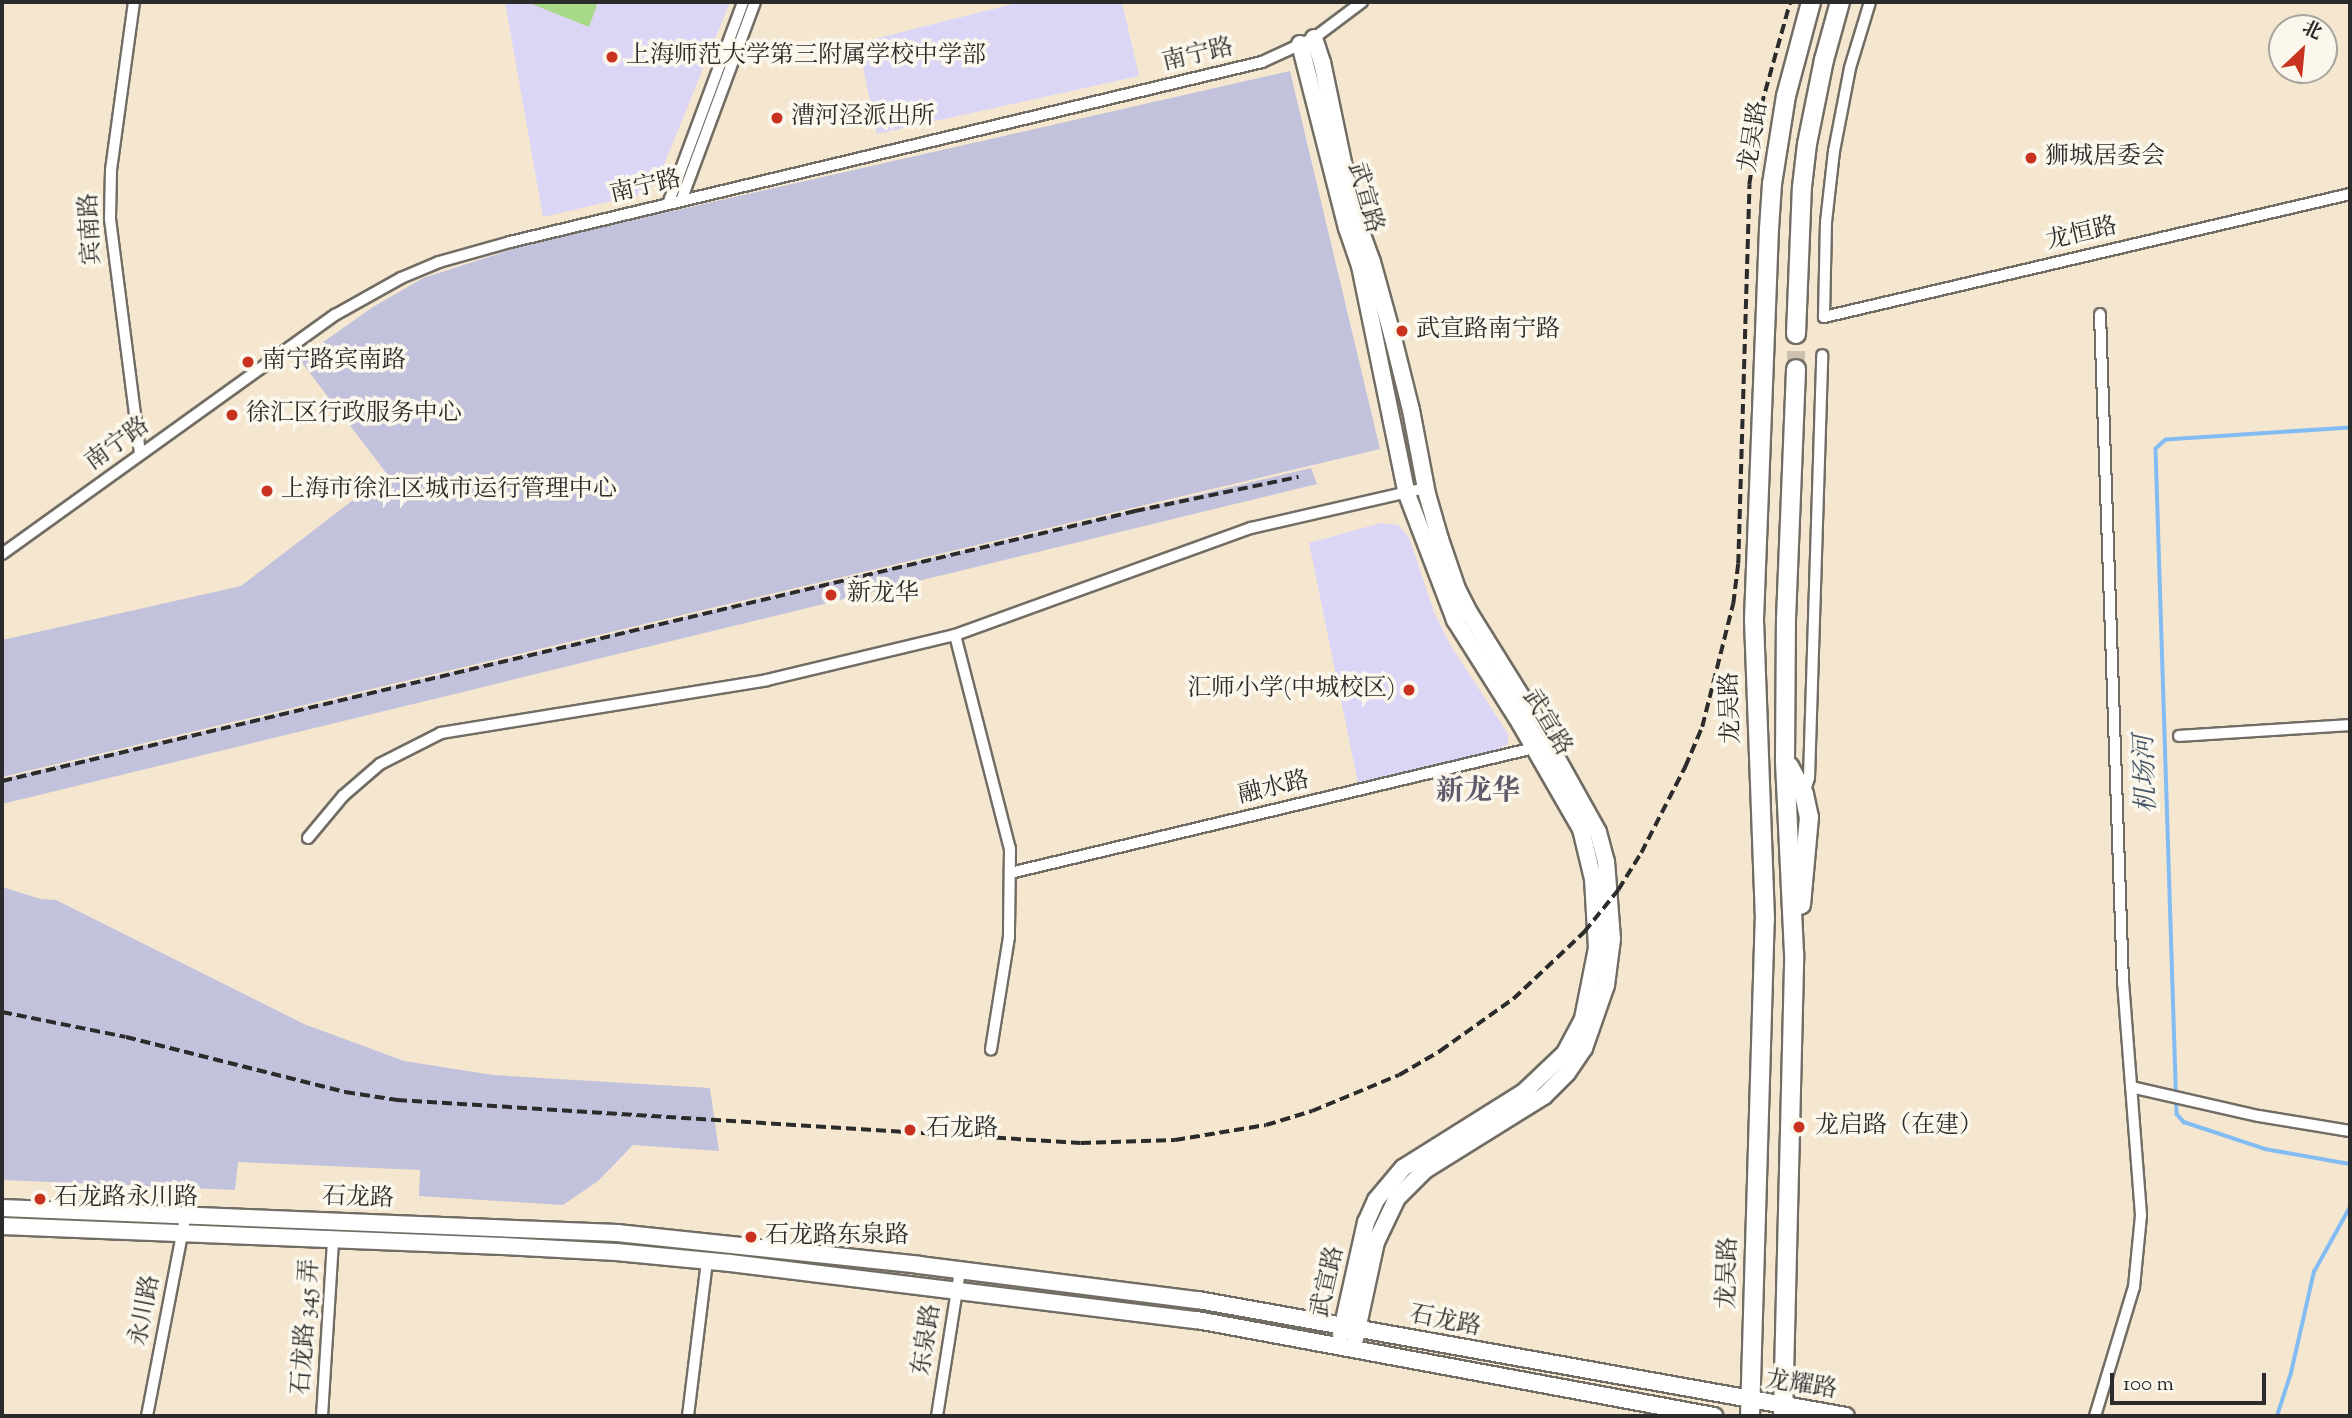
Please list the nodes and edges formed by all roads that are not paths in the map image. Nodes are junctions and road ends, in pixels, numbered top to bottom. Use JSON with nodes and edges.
{"nodes":[{"id":1,"x":134,"y":2,"type":"edge"},
{"id":2,"x":743,"y":2,"type":"edge"},
{"id":3,"x":755,"y":2,"type":"edge"},
{"id":4,"x":1362,"y":2,"type":"edge"},
{"id":5,"x":1811,"y":2,"type":"edge"},
{"id":6,"x":1840,"y":2,"type":"edge"},
{"id":7,"x":1870,"y":2,"type":"edge"},
{"id":8,"x":1307,"y":41,"type":"junction"},
{"id":9,"x":2350,"y":194,"type":"edge"},
{"id":10,"x":681,"y":201,"type":"junction"},
{"id":11,"x":668,"y":204,"type":"junction"},
{"id":12,"x":2100,"y":314,"type":"dead end"},
{"id":13,"x":1796,"y":334,"type":"tunnel mouth"},
{"id":14,"x":1822,"y":355,"type":"dead end"},
{"id":15,"x":1796,"y":369,"type":"tunnel mouth"},
{"id":16,"x":140,"y":454,"type":"junction"},
{"id":17,"x":1426,"y":488,"type":"junction"},
{"id":18,"x":1407,"y":494,"type":"junction"},
{"id":19,"x":2,"y":554,"type":"edge"},
{"id":20,"x":956,"y":635,"type":"junction"},
{"id":21,"x":2350,"y":725,"type":"edge"},
{"id":22,"x":2179,"y":736,"type":"dead end"},
{"id":23,"x":1542,"y":746,"type":"junction"},
{"id":24,"x":1785,"y":759,"type":"junction"},
{"id":25,"x":1804,"y":794,"type":"junction"},
{"id":26,"x":308,"y":838,"type":"dead end"},
{"id":27,"x":1010,"y":873,"type":"junction"},
{"id":28,"x":1794,"y":953,"type":"junction"},
{"id":29,"x":991,"y":1050,"type":"dead end"},
{"id":30,"x":2131,"y":1087,"type":"junction"},
{"id":31,"x":2350,"y":1131,"type":"edge"},
{"id":32,"x":2,"y":1208,"type":"edge"},
{"id":33,"x":186,"y":1214,"type":"junction"},
{"id":34,"x":2,"y":1226,"type":"edge"},
{"id":35,"x":182,"y":1233,"type":"junction"},
{"id":36,"x":334,"y":1241,"type":"junction"},
{"id":37,"x":707,"y":1261,"type":"junction"},
{"id":38,"x":960,"y":1270,"type":"junction"},
{"id":39,"x":957,"y":1290,"type":"junction"},
{"id":40,"x":1349,"y":1327,"type":"junction"},
{"id":41,"x":1347,"y":1347,"type":"junction"},
{"id":42,"x":1750,"y":1409,"type":"edge"},
{"id":43,"x":1784,"y":1411,"type":"edge"},
{"id":44,"x":147,"y":1416,"type":"edge"},
{"id":45,"x":322,"y":1416,"type":"edge"},
{"id":46,"x":688,"y":1416,"type":"edge"},
{"id":47,"x":937,"y":1416,"type":"edge"},
{"id":48,"x":1714,"y":1416,"type":"edge"},
{"id":49,"x":1846,"y":1416,"type":"edge"},
{"id":50,"x":2095,"y":1416,"type":"edge"}],
"edges":[{"from":1,"to":16,"type":"street","name":"宾南路"},
{"from":2,"to":11,"type":"street"},
{"from":3,"to":10,"type":"street"},
{"from":4,"to":8,"type":"street","name":"南宁路"},
{"from":5,"to":42,"type":"main road","name":"龙吴路"},
{"from":6,"to":13,"type":"main road"},
{"from":7,"to":9,"type":"street","name":"龙恒路"},
{"from":8,"to":10,"type":"street","name":"南宁路"},
{"from":8,"to":17,"type":"main road"},
{"from":8,"to":18,"type":"main road","name":"武宣路"},
{"from":10,"to":11,"type":"street","name":"南宁路"},
{"from":11,"to":16,"type":"street","name":"南宁路"},
{"from":12,"to":30,"type":"street"},
{"from":14,"to":25,"type":"street"},
{"from":15,"to":24,"type":"main road"},
{"from":16,"to":19,"type":"street","name":"南宁路"},
{"from":17,"to":18,"type":"street"},
{"from":17,"to":23,"type":"main road"},
{"from":18,"to":20,"type":"street"},
{"from":18,"to":23,"type":"main road","name":"武宣路"},
{"from":20,"to":26,"type":"street"},
{"from":20,"to":27,"type":"street"},
{"from":21,"to":22,"type":"street"},
{"from":23,"to":27,"type":"street","name":"融水路"},
{"from":23,"to":40,"type":"main road"},
{"from":24,"to":25,"type":"main road"},
{"from":24,"to":28,"type":"main road"},
{"from":25,"to":28,"type":"main road"},
{"from":27,"to":29,"type":"street"},
{"from":28,"to":43,"type":"main road"},
{"from":30,"to":31,"type":"street"},
{"from":30,"to":50,"type":"street"},
{"from":32,"to":33,"type":"main road","name":"石龙路"},
{"from":33,"to":35,"type":"street","name":"永川路"},
{"from":33,"to":38,"type":"main road","name":"石龙路"},
{"from":34,"to":35,"type":"main road","name":"石龙路"},
{"from":35,"to":36,"type":"main road","name":"石龙路"},
{"from":35,"to":44,"type":"street","name":"永川路"},
{"from":36,"to":37,"type":"main road","name":"石龙路"},
{"from":36,"to":45,"type":"street","name":"石龙路 345 弄"},
{"from":37,"to":39,"type":"main road","name":"石龙路"},
{"from":37,"to":46,"type":"street"},
{"from":38,"to":39,"type":"street","name":"东泉路"},
{"from":38,"to":40,"type":"main road","name":"石龙路"},
{"from":39,"to":41,"type":"main road","name":"石龙路"},
{"from":39,"to":47,"type":"street","name":"东泉路"},
{"from":40,"to":41,"type":"main road"},
{"from":40,"to":42,"type":"main road","name":"石龙路"},
{"from":41,"to":48,"type":"main road","name":"石龙路"},
{"from":42,"to":43,"type":"main road","name":"龙耀路"},
{"from":43,"to":49,"type":"main road","name":"龙耀路"}]}
